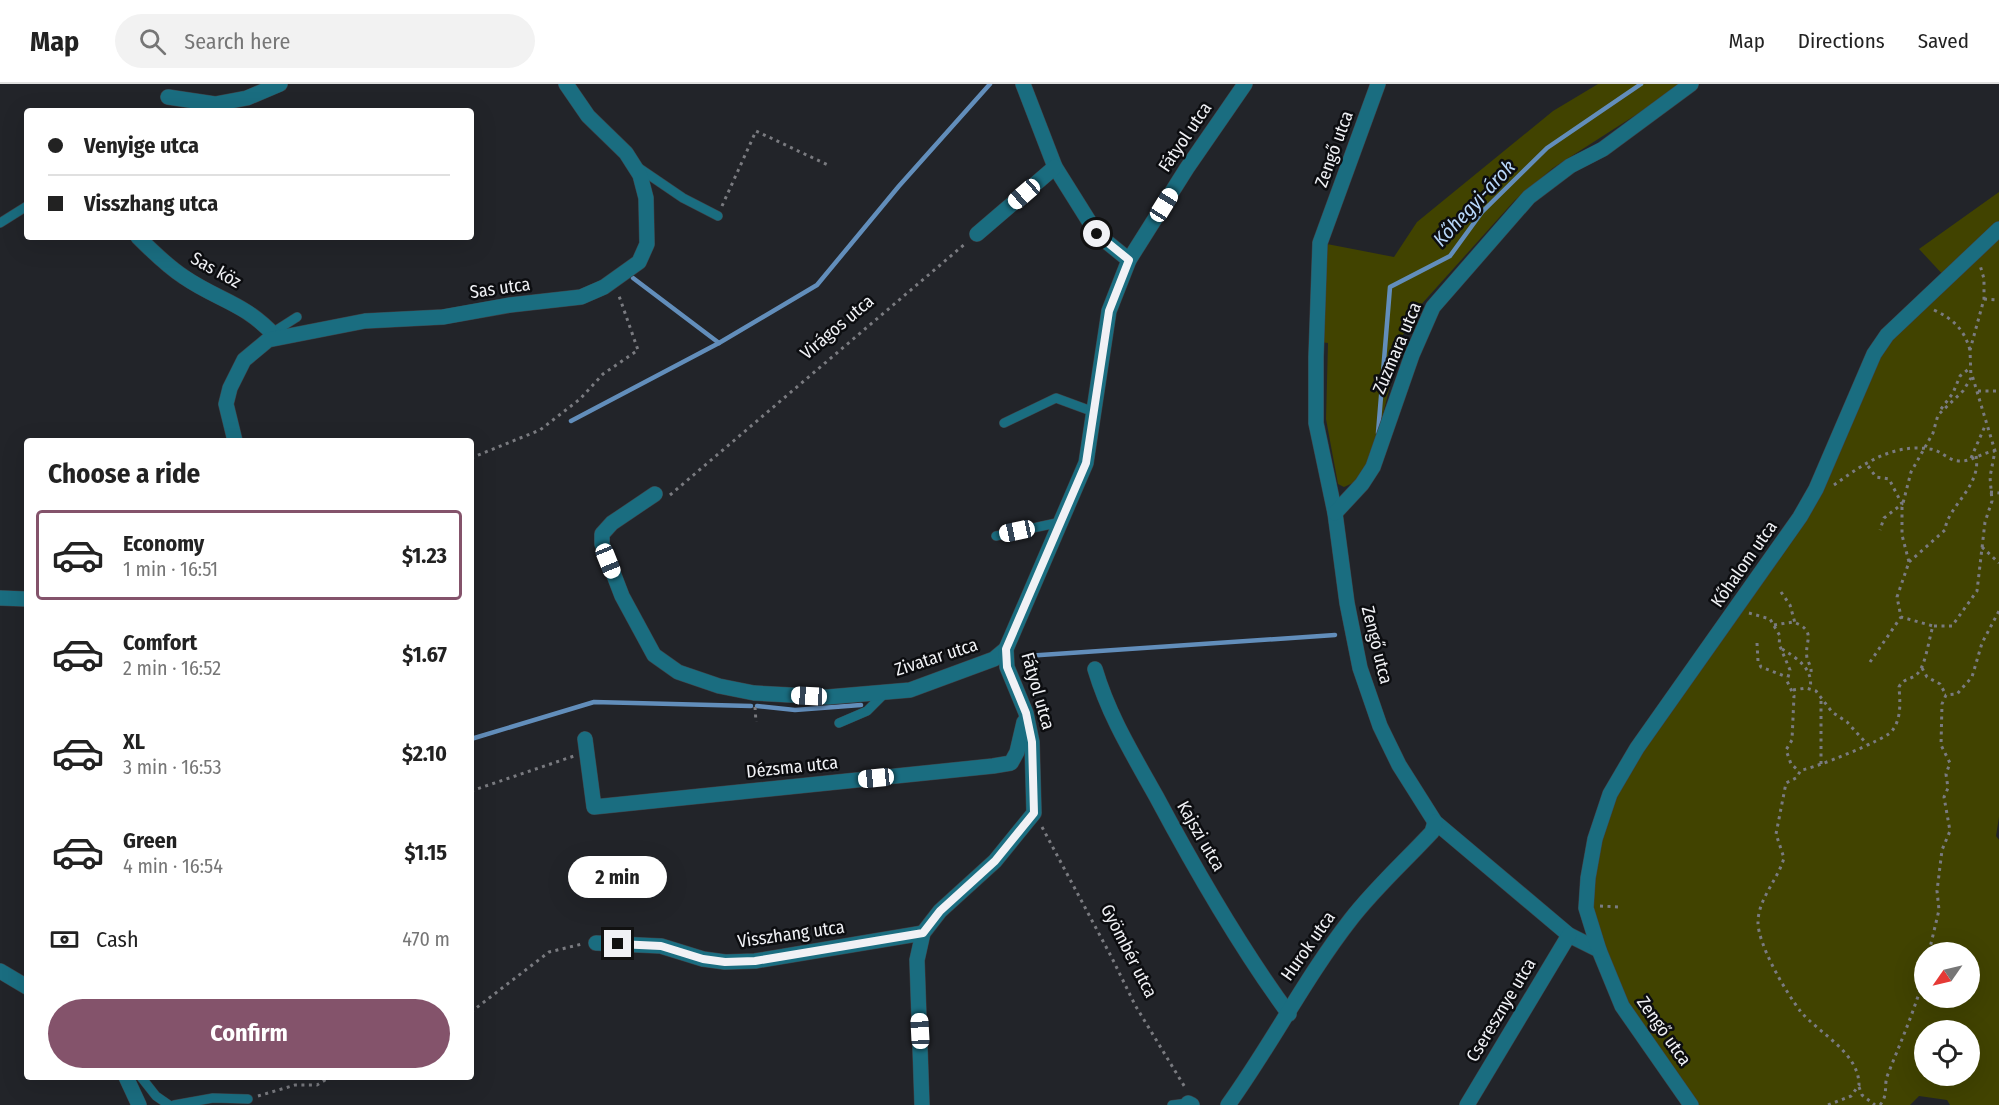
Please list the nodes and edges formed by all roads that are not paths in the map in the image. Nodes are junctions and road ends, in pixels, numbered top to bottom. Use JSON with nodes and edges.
{"nodes":[{"id":1,"x":280,"y":84,"type":"edge"},
{"id":2,"x":566,"y":84,"type":"edge"},
{"id":3,"x":1023,"y":84,"type":"edge"},
{"id":4,"x":1245,"y":84,"type":"edge"},
{"id":5,"x":1378,"y":84,"type":"edge"},
{"id":6,"x":1691,"y":84,"type":"edge"},
{"id":7,"x":168,"y":97,"type":"dead end"},
{"id":8,"x":634,"y":165,"type":"junction"},
{"id":9,"x":1055,"y":167,"type":"junction"},
{"id":10,"x":24,"y":208,"type":"edge"},
{"id":11,"x":718,"y":216,"type":"road end"},
{"id":12,"x":0,"y":223,"type":"edge"},
{"id":13,"x":1999,"y":229,"type":"edge"},
{"id":14,"x":977,"y":234,"type":"road end"},
{"id":15,"x":141,"y":240,"type":"edge"},
{"id":16,"x":1129,"y":260,"type":"junction"},
{"id":17,"x":297,"y":317,"type":"dead end"},
{"id":18,"x":274,"y":335,"type":"junction"},
{"id":19,"x":1094,"y":412,"type":"junction"},
{"id":20,"x":1004,"y":423,"type":"dead end"},
{"id":21,"x":234,"y":438,"type":"edge"},
{"id":22,"x":661,"y":496,"type":"road end"},
{"id":23,"x":1335,"y":513,"type":"junction"},
{"id":24,"x":1061,"y":522,"type":"junction"},
{"id":25,"x":996,"y":536,"type":"dead end"},
{"id":26,"x":0,"y":598,"type":"edge"},
{"id":27,"x":24,"y":599,"type":"edge"},
{"id":28,"x":1006,"y":649,"type":"junction"},
{"id":29,"x":1095,"y":669,"type":"dead end"},
{"id":30,"x":886,"y":692,"type":"junction"},
{"id":31,"x":1026,"y":713,"type":"junction"},
{"id":32,"x":839,"y":723,"type":"dead end"},
{"id":33,"x":585,"y":739,"type":"dead end"},
{"id":34,"x":1436,"y":822,"type":"junction"},
{"id":35,"x":923,"y":933,"type":"junction"},
{"id":36,"x":1569,"y":935,"type":"junction"},
{"id":37,"x":596,"y":943,"type":"road end"},
{"id":38,"x":1599,"y":950,"type":"junction"},
{"id":39,"x":0,"y":971,"type":"edge"},
{"id":40,"x":24,"y":985,"type":"edge"},
{"id":41,"x":1289,"y":1014,"type":"junction"},
{"id":42,"x":127,"y":1080,"type":"edge"},
{"id":43,"x":143,"y":1080,"type":"edge"},
{"id":44,"x":248,"y":1099,"type":"road end"},
{"id":45,"x":1190,"y":1104,"type":"edge"},
{"id":46,"x":139,"y":1105,"type":"edge"},
{"id":47,"x":172,"y":1105,"type":"edge"},
{"id":48,"x":922,"y":1105,"type":"edge"},
{"id":49,"x":1172,"y":1105,"type":"edge"},
{"id":50,"x":1228,"y":1105,"type":"edge"},
{"id":51,"x":1467,"y":1105,"type":"edge"},
{"id":52,"x":1691,"y":1105,"type":"edge"}],
"edges":[{"from":1,"to":7,"type":"street"},
{"from":2,"to":8,"type":"street","name":"Sas utca"},
{"from":3,"to":9,"type":"street"},
{"from":4,"to":16,"type":"street","name":"Fátyol utca"},
{"from":5,"to":23,"type":"street","name":"Zengő utca"},
{"from":6,"to":23,"type":"street","name":"Zúzmara utca"},
{"from":8,"to":11,"type":"lane"},
{"from":8,"to":18,"type":"street","name":"Sas utca"},
{"from":9,"to":14,"type":"street"},
{"from":9,"to":16,"type":"street"},
{"from":10,"to":12,"type":"lane"},
{"from":13,"to":38,"type":"street","name":"Kőhalom utca"},
{"from":15,"to":18,"type":"street","name":"Sas köz"},
{"from":16,"to":19,"type":"street","name":"Fátyol utca"},
{"from":17,"to":18,"type":"lane"},
{"from":18,"to":21,"type":"street","name":"Sas utca"},
{"from":19,"to":20,"type":"lane"},
{"from":19,"to":24,"type":"street","name":"Fátyol utca"},
{"from":22,"to":30,"type":"street","name":"Zivatar utca"},
{"from":23,"to":34,"type":"street","name":"Zengő utca"},
{"from":24,"to":25,"type":"lane"},
{"from":24,"to":28,"type":"street","name":"Fátyol utca"},
{"from":26,"to":27,"type":"street"},
{"from":28,"to":30,"type":"street","name":"Zivatar utca"},
{"from":28,"to":31,"type":"street","name":"Fátyol utca"},
{"from":29,"to":41,"type":"street","name":"Kajszi utca"},
{"from":30,"to":32,"type":"lane"},
{"from":31,"to":33,"type":"street","name":"Dézsma utca"},
{"from":31,"to":35,"type":"street","name":"Fátyol utca"},
{"from":34,"to":36,"type":"street","name":"Zengő utca"},
{"from":34,"to":41,"type":"street","name":"Hurok utca"},
{"from":35,"to":37,"type":"street","name":"Visszhang utca"},
{"from":35,"to":48,"type":"street"},
{"from":36,"to":38,"type":"street","name":"Zengő utca"},
{"from":36,"to":51,"type":"street","name":"Cseresznye utca"},
{"from":38,"to":52,"type":"street","name":"Zengő utca"},
{"from":39,"to":40,"type":"street"},
{"from":41,"to":50,"type":"street","name":"Hurok utca"},
{"from":42,"to":46,"type":"street"},
{"from":43,"to":47,"type":"lane"},
{"from":44,"to":47,"type":"lane"},
{"from":45,"to":49,"type":"lane"}]}
